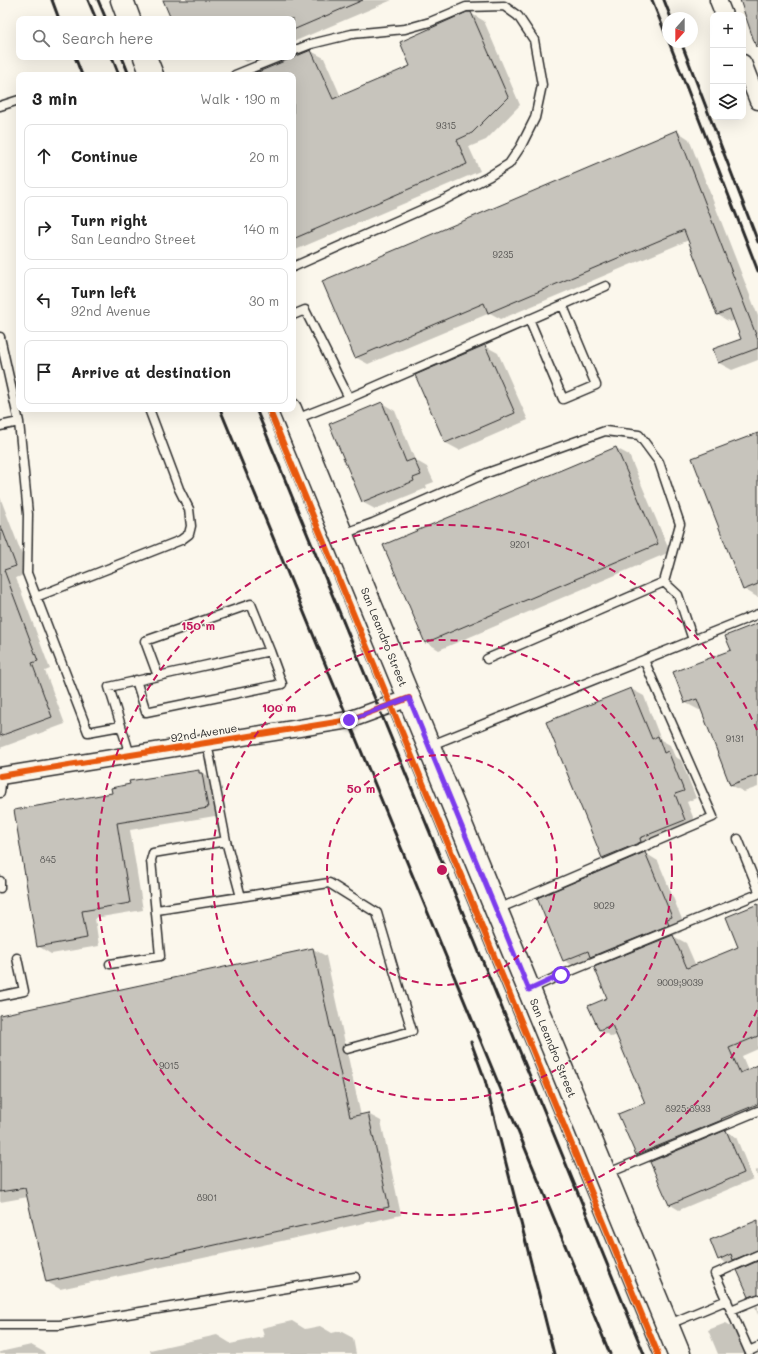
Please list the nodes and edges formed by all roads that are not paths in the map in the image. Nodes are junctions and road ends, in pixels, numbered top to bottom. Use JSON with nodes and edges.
{"nodes":[{"id":1,"x":122,"y":0,"type":"edge"},
{"id":2,"x":718,"y":0,"type":"edge"},
{"id":3,"x":723,"y":12,"type":"edge"},
{"id":4,"x":128,"y":16,"type":"edge"},
{"id":5,"x":296,"y":50,"type":"edge"},
{"id":6,"x":146,"y":60,"type":"edge"},
{"id":7,"x":272,"y":60,"type":"edge"},
{"id":8,"x":746,"y":71,"type":"edge"},
{"id":9,"x":151,"y":72,"type":"edge"},
{"id":10,"x":242,"y":72,"type":"edge"},
{"id":11,"x":16,"y":101,"type":"edge"},
{"id":12,"x":758,"y":101,"type":"edge"},
{"id":13,"x":0,"y":106,"type":"edge"},
{"id":14,"x":296,"y":266,"type":"edge"},
{"id":15,"x":606,"y":286,"type":"dead end"},
{"id":16,"x":563,"y":306,"type":"junction"},
{"id":17,"x":296,"y":314,"type":"edge"},
{"id":18,"x":529,"y":319,"type":"junction"},
{"id":19,"x":0,"y":337,"type":"edge"},
{"id":20,"x":16,"y":394,"type":"edge"},
{"id":21,"x":348,"y":398,"type":"junction"},
{"id":22,"x":18,"y":412,"type":"edge"},
{"id":23,"x":150,"y":412,"type":"edge"},
{"id":24,"x":293,"y":414,"type":"edge"},
{"id":25,"x":19,"y":422,"type":"junction"},
{"id":26,"x":0,"y":426,"type":"edge"},
{"id":27,"x":342,"y":534,"type":"junction"},
{"id":28,"x":664,"y":582,"type":"junction"},
{"id":29,"x":36,"y":597,"type":"junction"},
{"id":30,"x":758,"y":614,"type":"edge"},
{"id":31,"x":694,"y":640,"type":"junction"},
{"id":32,"x":270,"y":651,"type":"junction"},
{"id":33,"x":487,"y":659,"type":"dead end"},
{"id":34,"x":644,"y":660,"type":"junction"},
{"id":35,"x":158,"y":676,"type":"junction"},
{"id":36,"x":136,"y":680,"type":"junction"},
{"id":37,"x":409,"y":698,"type":"junction"},
{"id":38,"x":121,"y":726,"type":"junction"},
{"id":39,"x":208,"y":743,"type":"junction"},
{"id":40,"x":429,"y":746,"type":"junction"},
{"id":41,"x":130,"y":755,"type":"junction"},
{"id":42,"x":1,"y":776,"type":"edge"},
{"id":43,"x":0,"y":793,"type":"edge"},
{"id":44,"x":738,"y":839,"type":"dead end"},
{"id":45,"x":226,"y":841,"type":"junction"},
{"id":46,"x":0,"y":881,"type":"edge"},
{"id":47,"x":0,"y":888,"type":"edge"},
{"id":48,"x":758,"y":889,"type":"edge"},
{"id":49,"x":758,"y":894,"type":"edge"},
{"id":50,"x":241,"y":897,"type":"junction"},
{"id":51,"x":157,"y":910,"type":"junction"},
{"id":52,"x":496,"y":910,"type":"junction"},
{"id":53,"x":17,"y":958,"type":"dead end"},
{"id":54,"x":110,"y":964,"type":"dead end"},
{"id":55,"x":529,"y":990,"type":"junction"},
{"id":56,"x":0,"y":996,"type":"edge"},
{"id":57,"x":347,"y":1048,"type":"dead end"},
{"id":58,"x":758,"y":1111,"type":"edge"},
{"id":59,"x":605,"y":1174,"type":"junction"},
{"id":60,"x":758,"y":1255,"type":"edge"},
{"id":61,"x":355,"y":1277,"type":"dead end"},
{"id":62,"x":758,"y":1299,"type":"edge"},
{"id":63,"x":727,"y":1300,"type":"junction"},
{"id":64,"x":731,"y":1310,"type":"junction"},
{"id":65,"x":0,"y":1325,"type":"edge"},
{"id":66,"x":667,"y":1325,"type":"junction"},
{"id":67,"x":758,"y":1347,"type":"edge"},
{"id":68,"x":679,"y":1354,"type":"edge"}],
"edges":[{"from":1,"to":4,"type":"main road"},
{"from":2,"to":3,"type":"street"},
{"from":5,"to":14,"type":"lane"},
{"from":6,"to":9,"type":"main road"},
{"from":7,"to":10,"type":"lane"},
{"from":8,"to":12,"type":"street"},
{"from":11,"to":13,"type":"lane"},
{"from":15,"to":16,"type":"lane"},
{"from":16,"to":18,"type":"lane"},
{"from":16,"to":18,"type":"lane"},
{"from":17,"to":21,"type":"lane"},
{"from":18,"to":21,"type":"lane"},
{"from":19,"to":20,"type":"lane"},
{"from":21,"to":24,"type":"lane"},
{"from":22,"to":25,"type":"lane"},
{"from":23,"to":29,"type":"lane"},
{"from":24,"to":27,"type":"main road","name":"San Leandro Street"},
{"from":25,"to":26,"type":"lane"},
{"from":25,"to":29,"type":"lane"},
{"from":27,"to":28,"type":"lane"},
{"from":27,"to":37,"type":"main road","name":"San Leandro Street"},
{"from":28,"to":31,"type":"lane"},
{"from":28,"to":33,"type":"lane"},
{"from":29,"to":38,"type":"lane"},
{"from":30,"to":31,"type":"lane"},
{"from":31,"to":34,"type":"lane"},
{"from":32,"to":35,"type":"lane"},
{"from":32,"to":35,"type":"lane"},
{"from":32,"to":36,"type":"lane"},
{"from":34,"to":40,"type":"lane"},
{"from":34,"to":52,"type":"lane"},
{"from":35,"to":36,"type":"lane"},
{"from":36,"to":38,"type":"lane"},
{"from":37,"to":39,"type":"street","name":"92nd Avenue"},
{"from":37,"to":40,"type":"main road","name":"San Leandro Street"},
{"from":38,"to":41,"type":"lane"},
{"from":39,"to":41,"type":"street","name":"92nd Avenue"},
{"from":39,"to":45,"type":"lane"},
{"from":40,"to":52,"type":"main road","name":"San Leandro Street"},
{"from":41,"to":42,"type":"street","name":"92nd Avenue"},
{"from":42,"to":43,"type":"lane"},
{"from":44,"to":48,"type":"lane"},
{"from":45,"to":50,"type":"lane"},
{"from":45,"to":51,"type":"lane"},
{"from":46,"to":47,"type":"lane"},
{"from":49,"to":55,"type":"lane"},
{"from":50,"to":51,"type":"lane"},
{"from":50,"to":57,"type":"lane"},
{"from":51,"to":54,"type":"lane"},
{"from":52,"to":55,"type":"main road","name":"San Leandro Street"},
{"from":53,"to":56,"type":"lane"},
{"from":55,"to":59,"type":"main road","name":"San Leandro Street"},
{"from":58,"to":59,"type":"lane"},
{"from":59,"to":66,"type":"main road","name":"San Leandro Street"},
{"from":60,"to":63,"type":"lane"},
{"from":61,"to":65,"type":"lane"},
{"from":62,"to":64,"type":"lane"},
{"from":63,"to":64,"type":"lane"},
{"from":63,"to":66,"type":"lane"},
{"from":64,"to":67,"type":"lane"},
{"from":66,"to":68,"type":"main road","name":"San Leandro Street"}]}
